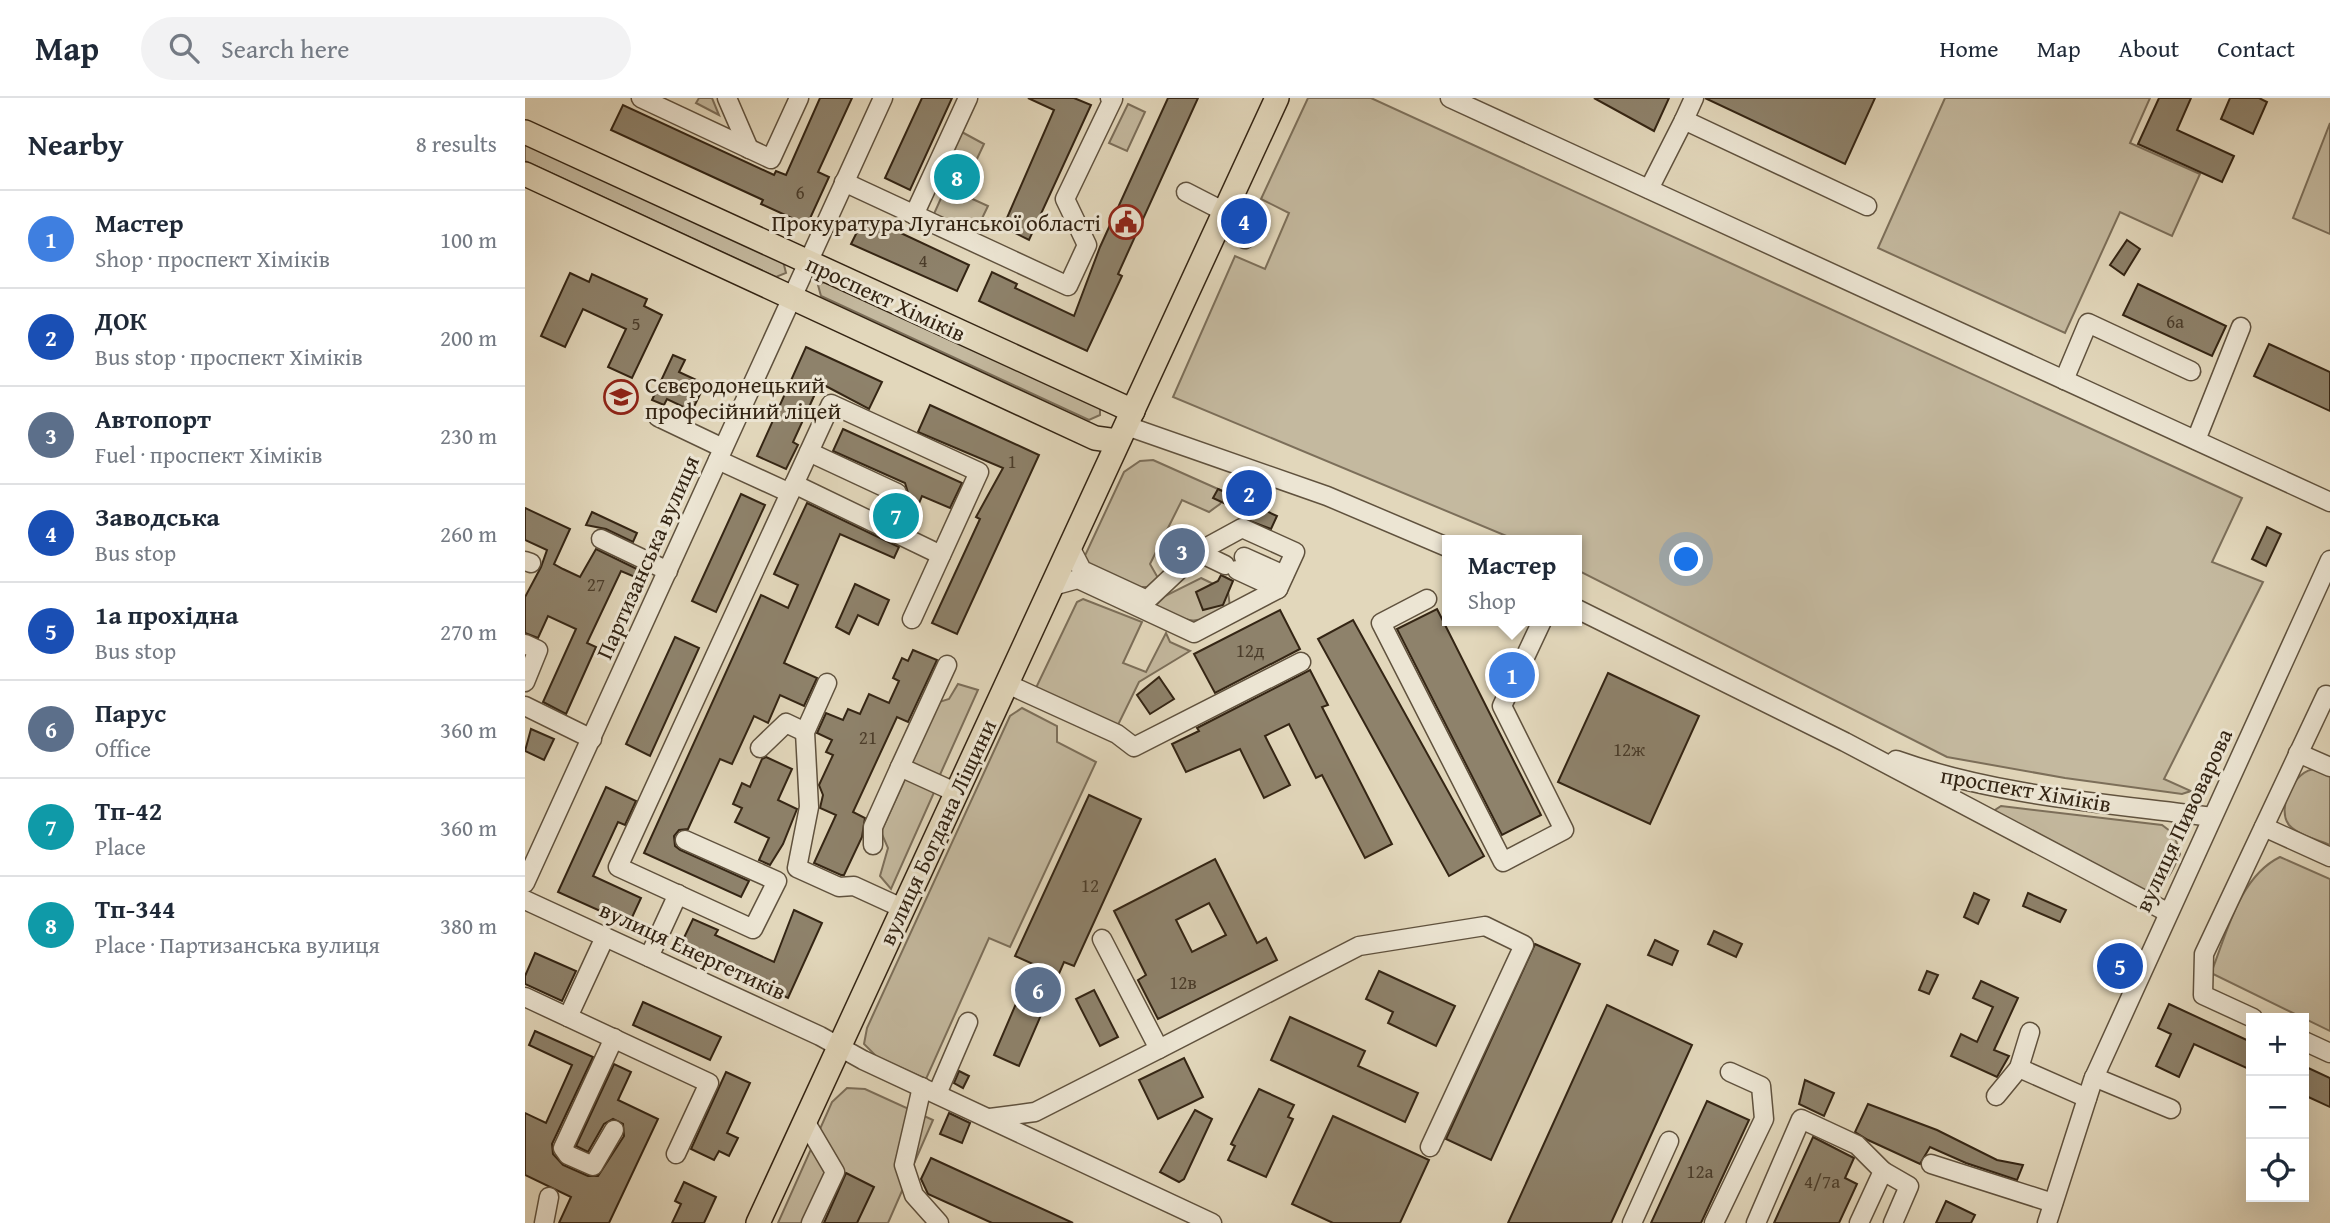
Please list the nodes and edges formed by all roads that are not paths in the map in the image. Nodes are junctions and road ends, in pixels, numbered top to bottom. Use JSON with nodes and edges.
{"nodes":[{"id":1,"x":641,"y":98,"type":"edge"},
{"id":2,"x":727,"y":98,"type":"edge"},
{"id":3,"x":799,"y":98,"type":"edge"},
{"id":4,"x":883,"y":98,"type":"edge"},
{"id":5,"x":968,"y":98,"type":"edge"},
{"id":6,"x":1110,"y":98,"type":"edge"},
{"id":7,"x":1450,"y":98,"type":"edge"},
{"id":8,"x":1694,"y":98,"type":"edge"},
{"id":9,"x":1271,"y":100,"type":"edge"},
{"id":10,"x":1684,"y":120,"type":"junction"},
{"id":11,"x":525,"y":132,"type":"edge"},
{"id":12,"x":749,"y":149,"type":"junction"},
{"id":13,"x":525,"y":174,"type":"edge"},
{"id":14,"x":844,"y":182,"type":"junction"},
{"id":15,"x":1649,"y":189,"type":"junction"},
{"id":16,"x":1186,"y":192,"type":"dead end"},
{"id":17,"x":1867,"y":206,"type":"dead end"},
{"id":18,"x":914,"y":215,"type":"junction"},
{"id":19,"x":1222,"y":219,"type":"junction"},
{"id":20,"x":1245,"y":239,"type":"dead end"},
{"id":21,"x":808,"y":262,"type":"junction"},
{"id":22,"x":792,"y":297,"type":"junction"},
{"id":23,"x":2241,"y":327,"type":"dead end"},
{"id":24,"x":2191,"y":371,"type":"dead end"},
{"id":25,"x":2064,"y":380,"type":"junction"},
{"id":26,"x":658,"y":417,"type":"dead end"},
{"id":27,"x":1125,"y":426,"type":"junction"},
{"id":28,"x":2196,"y":440,"type":"junction"},
{"id":29,"x":809,"y":452,"type":"junction"},
{"id":30,"x":720,"y":454,"type":"junction"},
{"id":31,"x":792,"y":488,"type":"junction"},
{"id":32,"x":897,"y":493,"type":"dead end"},
{"id":33,"x":2330,"y":502,"type":"edge"},
{"id":34,"x":601,"y":539,"type":"dead end"},
{"id":35,"x":1215,"y":543,"type":"junction"},
{"id":36,"x":1069,"y":545,"type":"junction"},
{"id":37,"x":1442,"y":545,"type":"edge"},
{"id":38,"x":1198,"y":552,"type":"junction"},
{"id":39,"x":941,"y":555,"type":"junction"},
{"id":40,"x":1235,"y":561,"type":"junction"},
{"id":41,"x":2330,"y":562,"type":"edge"},
{"id":42,"x":668,"y":571,"type":"junction"},
{"id":43,"x":1281,"y":582,"type":"junction"},
{"id":44,"x":1049,"y":587,"type":"junction"},
{"id":45,"x":1427,"y":599,"type":"dead end"},
{"id":46,"x":1582,"y":611,"type":"edge"},
{"id":47,"x":912,"y":619,"type":"dead end"},
{"id":48,"x":1540,"y":626,"type":"edge"},
{"id":49,"x":1550,"y":626,"type":"edge"},
{"id":50,"x":525,"y":644,"type":"edge"},
{"id":51,"x":1301,"y":662,"type":"dead end"},
{"id":52,"x":947,"y":665,"type":"dead end"},
{"id":53,"x":525,"y":682,"type":"edge"},
{"id":54,"x":827,"y":683,"type":"dead end"},
{"id":55,"x":1005,"y":683,"type":"junction"},
{"id":56,"x":2330,"y":696,"type":"edge"},
{"id":57,"x":525,"y":706,"type":"edge"},
{"id":58,"x":1508,"y":717,"type":"junction"},
{"id":59,"x":805,"y":732,"type":"junction"},
{"id":60,"x":592,"y":739,"type":"junction"},
{"id":61,"x":1845,"y":742,"type":"junction"},
{"id":62,"x":760,"y":748,"type":"dead end"},
{"id":63,"x":2298,"y":753,"type":"junction"},
{"id":64,"x":900,"y":767,"type":"junction"},
{"id":65,"x":2330,"y":767,"type":"edge"},
{"id":66,"x":955,"y":792,"type":"junction"},
{"id":67,"x":2212,"y":817,"type":"junction"},
{"id":68,"x":2264,"y":827,"type":"junction"},
{"id":69,"x":685,"y":840,"type":"dead end"},
{"id":70,"x":873,"y":845,"type":"dead end"},
{"id":71,"x":2330,"y":857,"type":"edge"},
{"id":72,"x":525,"y":883,"type":"edge"},
{"id":73,"x":678,"y":894,"type":"junction"},
{"id":74,"x":525,"y":900,"type":"edge"},
{"id":75,"x":902,"y":908,"type":"junction"},
{"id":76,"x":2167,"y":912,"type":"junction"},
{"id":77,"x":605,"y":937,"type":"junction"},
{"id":78,"x":1103,"y":939,"type":"dead end"},
{"id":79,"x":649,"y":957,"type":"junction"},
{"id":80,"x":525,"y":997,"type":"edge"},
{"id":81,"x":2246,"y":1015,"type":"edge"},
{"id":82,"x":568,"y":1017,"type":"junction"},
{"id":83,"x":968,"y":1022,"type":"dead end"},
{"id":84,"x":2030,"y":1032,"type":"dead end"},
{"id":85,"x":614,"y":1038,"type":"junction"},
{"id":86,"x":2309,"y":1043,"type":"edge"},
{"id":87,"x":840,"y":1045,"type":"junction"},
{"id":88,"x":1159,"y":1049,"type":"junction"},
{"id":89,"x":2330,"y":1053,"type":"edge"},
{"id":90,"x":2019,"y":1068,"type":"junction"},
{"id":91,"x":1730,"y":1072,"type":"dead end"},
{"id":92,"x":2094,"y":1077,"type":"junction"},
{"id":93,"x":929,"y":1090,"type":"junction"},
{"id":94,"x":1996,"y":1096,"type":"dead end"},
{"id":95,"x":2087,"y":1098,"type":"junction"},
{"id":96,"x":2171,"y":1109,"type":"dead end"},
{"id":97,"x":990,"y":1118,"type":"junction"},
{"id":98,"x":805,"y":1121,"type":"junction"},
{"id":99,"x":614,"y":1130,"type":"dead end"},
{"id":100,"x":1669,"y":1141,"type":"dead end"},
{"id":101,"x":1430,"y":1147,"type":"dead end"},
{"id":102,"x":676,"y":1154,"type":"dead end"},
{"id":103,"x":1931,"y":1164,"type":"dead end"},
{"id":104,"x":1883,"y":1171,"type":"junction"},
{"id":105,"x":549,"y":1197,"type":"dead end"},
{"id":106,"x":2053,"y":1203,"type":"junction"},
{"id":107,"x":544,"y":1223,"type":"edge"},
{"id":108,"x":758,"y":1223,"type":"edge"},
{"id":109,"x":811,"y":1223,"type":"edge"},
{"id":110,"x":939,"y":1223,"type":"edge"},
{"id":111,"x":1212,"y":1223,"type":"edge"},
{"id":112,"x":1632,"y":1223,"type":"edge"},
{"id":113,"x":1714,"y":1223,"type":"edge"},
{"id":114,"x":1756,"y":1223,"type":"edge"},
{"id":115,"x":1859,"y":1223,"type":"edge"},
{"id":116,"x":1893,"y":1223,"type":"edge"},
{"id":117,"x":2047,"y":1223,"type":"edge"}],
"edges":[{"from":1,"to":12,"type":"street"},
{"from":2,"to":12,"type":"street"},
{"from":3,"to":12,"type":"street"},
{"from":4,"to":14,"type":"street","name":"Партизанська вулиця"},
{"from":5,"to":18,"type":"street"},
{"from":6,"to":18,"type":"street"},
{"from":7,"to":15,"type":"street"},
{"from":8,"to":10,"type":"street"},
{"from":9,"to":19,"type":"main road","name":"вулиця Богдана Ліщини"},
{"from":10,"to":15,"type":"street"},
{"from":10,"to":17,"type":"street"},
{"from":11,"to":21,"type":"main road","name":"проспект Хіміків"},
{"from":13,"to":22,"type":"main road","name":"проспект Хіміків"},
{"from":14,"to":18,"type":"street"},
{"from":14,"to":21,"type":"street","name":"Партизанська вулиця"},
{"from":15,"to":25,"type":"street"},
{"from":16,"to":19,"type":"street"},
{"from":19,"to":20,"type":"street"},
{"from":19,"to":27,"type":"main road","name":"вулиця Богдана Ліщини"},
{"from":21,"to":22,"type":"street","name":"Партизанська вулиця"},
{"from":21,"to":27,"type":"main road","name":"проспект Хіміків"},
{"from":22,"to":27,"type":"main road","name":"проспект Хіміків"},
{"from":22,"to":30,"type":"street","name":"Партизанська вулиця"},
{"from":23,"to":28,"type":"street"},
{"from":24,"to":25,"type":"street"},
{"from":25,"to":28,"type":"street"},
{"from":26,"to":30,"type":"street"},
{"from":27,"to":36,"type":"main road","name":"вулиця Богдана Ліщини"},
{"from":27,"to":37,"type":"street","name":"проспект Хіміків"},
{"from":28,"to":33,"type":"street"},
{"from":29,"to":31,"type":"street"},
{"from":29,"to":32,"type":"street"},
{"from":29,"to":39,"type":"street"},
{"from":30,"to":31,"type":"street"},
{"from":30,"to":42,"type":"street","name":"Партизанська вулиця"},
{"from":31,"to":39,"type":"street"},
{"from":31,"to":73,"type":"street"},
{"from":34,"to":42,"type":"street"},
{"from":35,"to":38,"type":"street"},
{"from":35,"to":40,"type":"street"},
{"from":35,"to":43,"type":"street"},
{"from":36,"to":38,"type":"street"},
{"from":36,"to":44,"type":"main road","name":"вулиця Богдана Ліщини"},
{"from":38,"to":40,"type":"street"},
{"from":39,"to":47,"type":"street"},
{"from":40,"to":43,"type":"street"},
{"from":41,"to":67,"type":"street","name":"вулиця Пивоварова"},
{"from":42,"to":60,"type":"street","name":"Партизанська вулиця"},
{"from":43,"to":44,"type":"street"},
{"from":44,"to":55,"type":"main road","name":"вулиця Богдана Ліщини"},
{"from":45,"to":58,"type":"street"},
{"from":46,"to":61,"type":"street","name":"проспект Хіміків"},
{"from":48,"to":58,"type":"street"},
{"from":49,"to":58,"type":"street"},
{"from":50,"to":53,"type":"street"},
{"from":51,"to":55,"type":"street"},
{"from":52,"to":64,"type":"street"},
{"from":54,"to":59,"type":"street"},
{"from":55,"to":66,"type":"main road","name":"вулиця Богдана Ліщини"},
{"from":56,"to":63,"type":"street"},
{"from":57,"to":60,"type":"street"},
{"from":59,"to":62,"type":"street"},
{"from":59,"to":75,"type":"street"},
{"from":60,"to":72,"type":"street","name":"Партизанська вулиця"},
{"from":61,"to":67,"type":"street","name":"проспект Хіміків"},
{"from":61,"to":76,"type":"street","name":"проспект Хіміків"},
{"from":63,"to":65,"type":"street"},
{"from":63,"to":68,"type":"street"},
{"from":64,"to":66,"type":"street"},
{"from":64,"to":70,"type":"street"},
{"from":66,"to":75,"type":"main road","name":"вулиця Богдана Ліщини"},
{"from":67,"to":76,"type":"street","name":"вулиця Пивоварова"},
{"from":68,"to":71,"type":"street"},
{"from":68,"to":81,"type":"street"},
{"from":69,"to":73,"type":"street"},
{"from":73,"to":79,"type":"street"},
{"from":74,"to":77,"type":"street","name":"вулиця Енергетиків"},
{"from":75,"to":87,"type":"main road","name":"вулиця Богдана Ліщини"},
{"from":76,"to":92,"type":"street","name":"вулиця Пивоварова"},
{"from":77,"to":79,"type":"street","name":"вулиця Енергетиків"},
{"from":77,"to":82,"type":"street"},
{"from":78,"to":88,"type":"street"},
{"from":79,"to":87,"type":"street","name":"вулиця Енергетиків"},
{"from":80,"to":82,"type":"street"},
{"from":82,"to":85,"type":"street"},
{"from":83,"to":93,"type":"street"},
{"from":84,"to":90,"type":"street"},
{"from":85,"to":99,"type":"street"},
{"from":85,"to":102,"type":"street"},
{"from":86,"to":89,"type":"street"},
{"from":87,"to":93,"type":"street","name":"вулиця Енергетиків"},
{"from":87,"to":98,"type":"main road","name":"вулиця Богдана Ліщини"},
{"from":88,"to":97,"type":"street"},
{"from":88,"to":101,"type":"street"},
{"from":90,"to":94,"type":"street"},
{"from":90,"to":95,"type":"street"},
{"from":91,"to":113,"type":"street"},
{"from":92,"to":95,"type":"street","name":"вулиця Пивоварова"},
{"from":92,"to":96,"type":"street"},
{"from":93,"to":97,"type":"street","name":"вулиця Енергетиків"},
{"from":93,"to":110,"type":"street"},
{"from":95,"to":106,"type":"street","name":"вулиця Пивоварова"},
{"from":97,"to":111,"type":"street","name":"вулиця Енергетиків"},
{"from":98,"to":108,"type":"main road","name":"вулиця Богдана Ліщини"},
{"from":98,"to":109,"type":"street"},
{"from":100,"to":112,"type":"street"},
{"from":103,"to":106,"type":"street"},
{"from":104,"to":114,"type":"street"},
{"from":104,"to":115,"type":"street"},
{"from":104,"to":116,"type":"street"},
{"from":105,"to":107,"type":"street"},
{"from":106,"to":117,"type":"street","name":"вулиця Пивоварова"}]}
